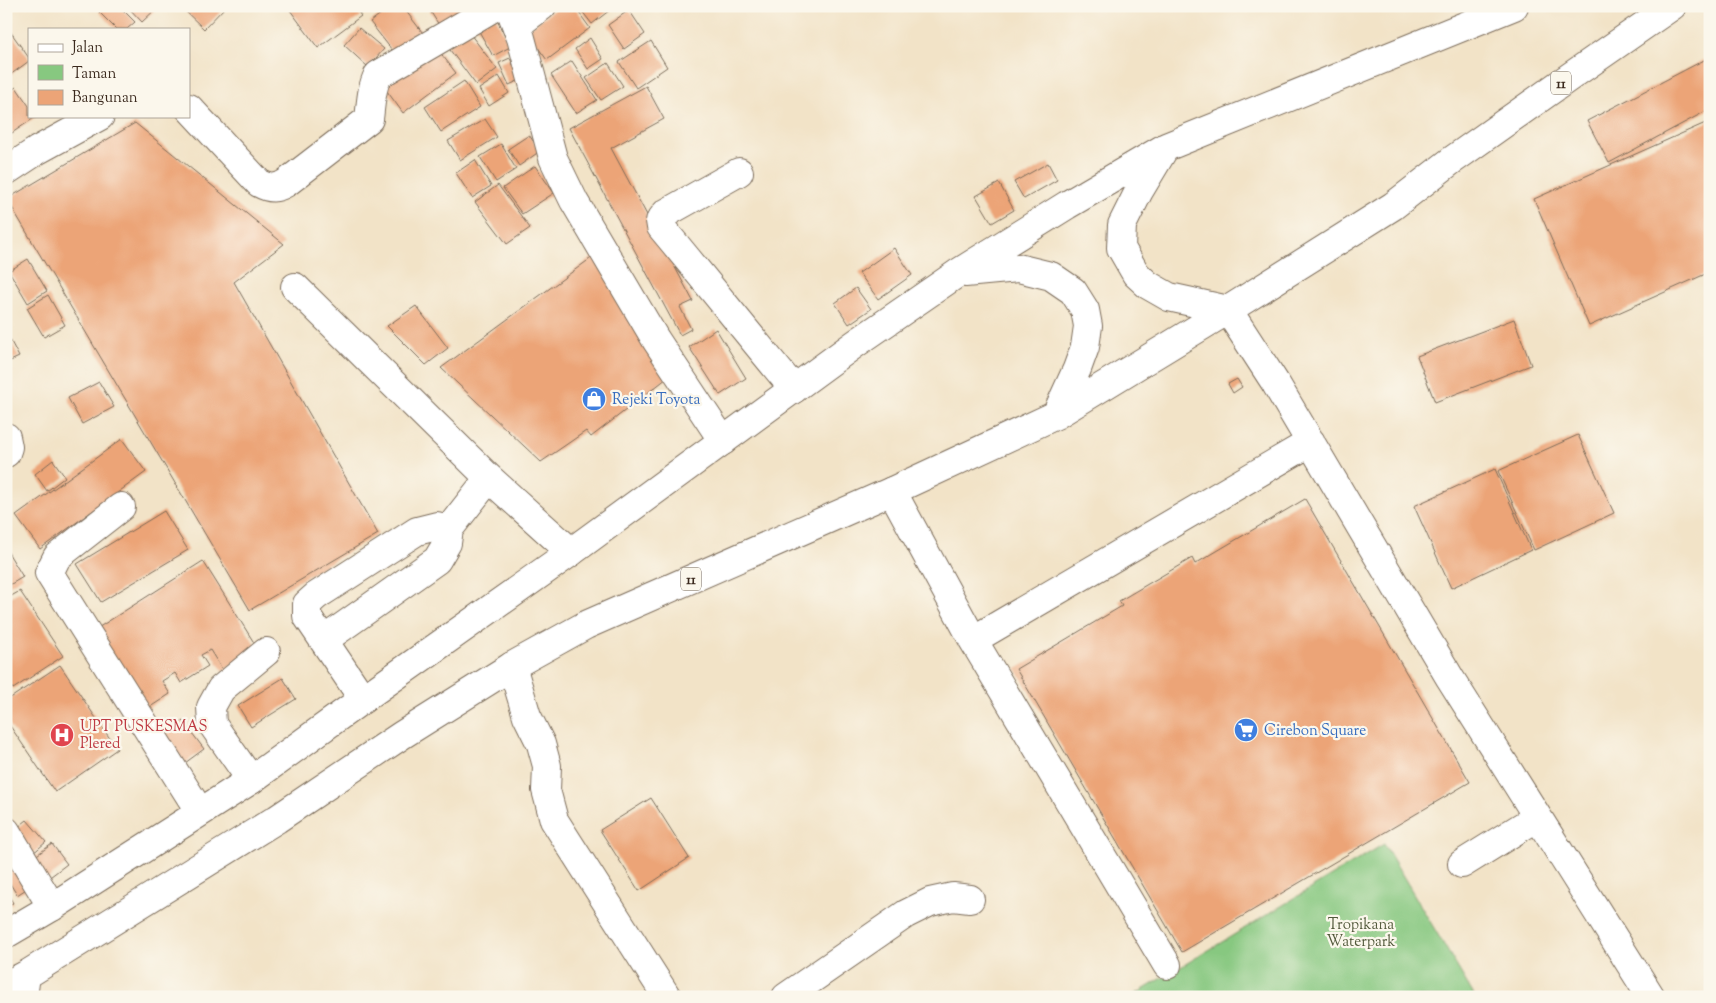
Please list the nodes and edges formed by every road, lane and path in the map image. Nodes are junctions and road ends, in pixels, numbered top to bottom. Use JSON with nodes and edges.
{"nodes":[{"id":1,"x":496,"y":6,"type":"edge"},
{"id":2,"x":542,"y":6,"type":"edge"},
{"id":3,"x":1514,"y":6,"type":"edge"},
{"id":4,"x":1672,"y":6,"type":"edge"},
{"id":5,"x":513,"y":16,"type":"edge"},
{"id":6,"x":190,"y":109,"type":"edge"},
{"id":7,"x":96,"y":118,"type":"edge"},
{"id":8,"x":1166,"y":147,"type":"junction"},
{"id":9,"x":6,"y":171,"type":"edge"},
{"id":10,"x":739,"y":172,"type":"dead end"},
{"id":11,"x":958,"y":273,"type":"junction"},
{"id":12,"x":295,"y":287,"type":"dead end"},
{"id":13,"x":1228,"y":310,"type":"junction"},
{"id":14,"x":794,"y":389,"type":"junction"},
{"id":15,"x":1056,"y":415,"type":"junction"},
{"id":16,"x":6,"y":437,"type":"edge"},
{"id":17,"x":723,"y":441,"type":"junction"},
{"id":18,"x":1311,"y":442,"type":"junction"},
{"id":19,"x":6,"y":453,"type":"edge"},
{"id":20,"x":489,"y":478,"type":"junction"},
{"id":21,"x":892,"y":491,"type":"junction"},
{"id":22,"x":121,"y":507,"type":"dead end"},
{"id":23,"x":449,"y":529,"type":"junction"},
{"id":24,"x":570,"y":552,"type":"junction"},
{"id":25,"x":324,"y":640,"type":"junction"},
{"id":26,"x":973,"y":640,"type":"junction"},
{"id":27,"x":266,"y":652,"type":"dead end"},
{"id":28,"x":512,"y":666,"type":"junction"},
{"id":29,"x":363,"y":699,"type":"junction"},
{"id":30,"x":251,"y":780,"type":"junction"},
{"id":31,"x":200,"y":812,"type":"junction"},
{"id":32,"x":1536,"y":818,"type":"junction"},
{"id":33,"x":6,"y":831,"type":"edge"},
{"id":34,"x":1462,"y":864,"type":"dead end"},
{"id":35,"x":970,"y":899,"type":"dead end"},
{"id":36,"x":52,"y":907,"type":"junction"},
{"id":37,"x":6,"y":934,"type":"edge"},
{"id":38,"x":1167,"y":964,"type":"dead end"},
{"id":39,"x":18,"y":986,"type":"edge"},
{"id":40,"x":667,"y":997,"type":"edge"},
{"id":41,"x":786,"y":997,"type":"edge"},
{"id":42,"x":1651,"y":997,"type":"edge"}],
"edges":[{"from":1,"to":6,"type":"main road"},
{"from":2,"to":5,"type":"main road"},
{"from":3,"to":8,"type":"main road"},
{"from":4,"to":13,"type":"main road","number":"11"},
{"from":5,"to":17,"type":"main road"},
{"from":7,"to":9,"type":"main road"},
{"from":8,"to":11,"type":"main road"},
{"from":8,"to":13,"type":"main road"},
{"from":10,"to":14,"type":"main road"},
{"from":11,"to":14,"type":"main road"},
{"from":11,"to":15,"type":"main road"},
{"from":12,"to":20,"type":"main road"},
{"from":13,"to":15,"type":"main road","number":"11"},
{"from":13,"to":18,"type":"main road"},
{"from":14,"to":17,"type":"main road"},
{"from":15,"to":21,"type":"main road","number":"11"},
{"from":16,"to":19,"type":"main road"},
{"from":17,"to":24,"type":"main road"},
{"from":18,"to":26,"type":"main road"},
{"from":18,"to":32,"type":"main road"},
{"from":20,"to":23,"type":"main road"},
{"from":20,"to":24,"type":"main road"},
{"from":21,"to":26,"type":"main road"},
{"from":21,"to":28,"type":"main road","number":"11"},
{"from":22,"to":31,"type":"main road"},
{"from":23,"to":25,"type":"main road"},
{"from":23,"to":25,"type":"main road"},
{"from":24,"to":29,"type":"main road"},
{"from":25,"to":29,"type":"main road"},
{"from":26,"to":38,"type":"main road"},
{"from":27,"to":30,"type":"main road"},
{"from":28,"to":39,"type":"main road","number":"11"},
{"from":28,"to":40,"type":"main road"},
{"from":29,"to":30,"type":"main road"},
{"from":30,"to":31,"type":"main road"},
{"from":31,"to":36,"type":"main road"},
{"from":32,"to":34,"type":"main road"},
{"from":32,"to":42,"type":"main road"},
{"from":33,"to":36,"type":"main road"},
{"from":35,"to":41,"type":"main road"},
{"from":36,"to":37,"type":"main road"}]}
